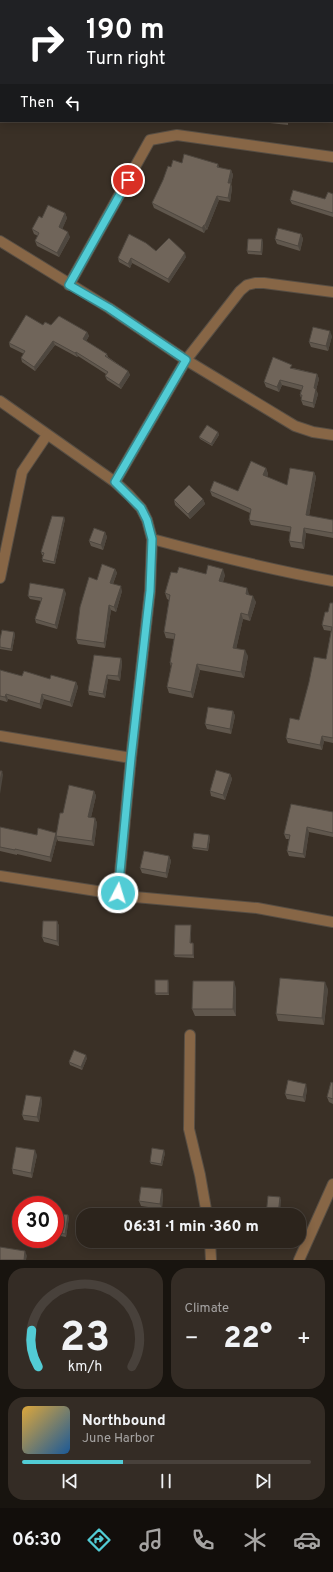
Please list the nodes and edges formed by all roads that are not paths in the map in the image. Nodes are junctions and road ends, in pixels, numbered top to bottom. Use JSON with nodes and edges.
{"nodes":[{"id":1,"x":333,"y":157,"type":"edge"},
{"id":2,"x":0,"y":241,"type":"edge"},
{"id":3,"x":69,"y":285,"type":"junction"},
{"id":4,"x":333,"y":292,"type":"edge"},
{"id":5,"x":186,"y":360,"type":"junction"},
{"id":6,"x":0,"y":401,"type":"edge"},
{"id":7,"x":47,"y":435,"type":"junction"},
{"id":8,"x":333,"y":435,"type":"edge"},
{"id":9,"x":115,"y":482,"type":"junction"},
{"id":10,"x":152,"y":539,"type":"junction"},
{"id":11,"x":0,"y":578,"type":"edge"},
{"id":12,"x":333,"y":580,"type":"edge"},
{"id":13,"x":0,"y":736,"type":"edge"},
{"id":14,"x":131,"y":758,"type":"junction"},
{"id":15,"x":0,"y":876,"type":"edge"},
{"id":16,"x":118,"y":893,"type":"junction"},
{"id":17,"x":333,"y":922,"type":"edge"},
{"id":18,"x":190,"y":1035,"type":"dead end"},
{"id":19,"x":333,"y":1184,"type":"edge"},
{"id":20,"x":206,"y":1208,"type":"edge"},
{"id":21,"x":210,"y":1248,"type":"edge"},
{"id":22,"x":211,"y":1260,"type":"edge"},
{"id":23,"x":299,"y":1260,"type":"edge"}],
"edges":[{"from":1,"to":3,"type":"street"},
{"from":2,"to":3,"type":"street"},
{"from":3,"to":5,"type":"street"},
{"from":4,"to":5,"type":"street"},
{"from":5,"to":8,"type":"street"},
{"from":5,"to":9,"type":"street"},
{"from":6,"to":7,"type":"street"},
{"from":7,"to":9,"type":"street"},
{"from":7,"to":11,"type":"street"},
{"from":9,"to":10,"type":"street"},
{"from":10,"to":12,"type":"street"},
{"from":10,"to":14,"type":"street"},
{"from":13,"to":14,"type":"street"},
{"from":14,"to":16,"type":"street"},
{"from":15,"to":16,"type":"street"},
{"from":16,"to":17,"type":"street"},
{"from":18,"to":20,"type":"street"},
{"from":19,"to":23,"type":"street"},
{"from":21,"to":22,"type":"street"}]}
